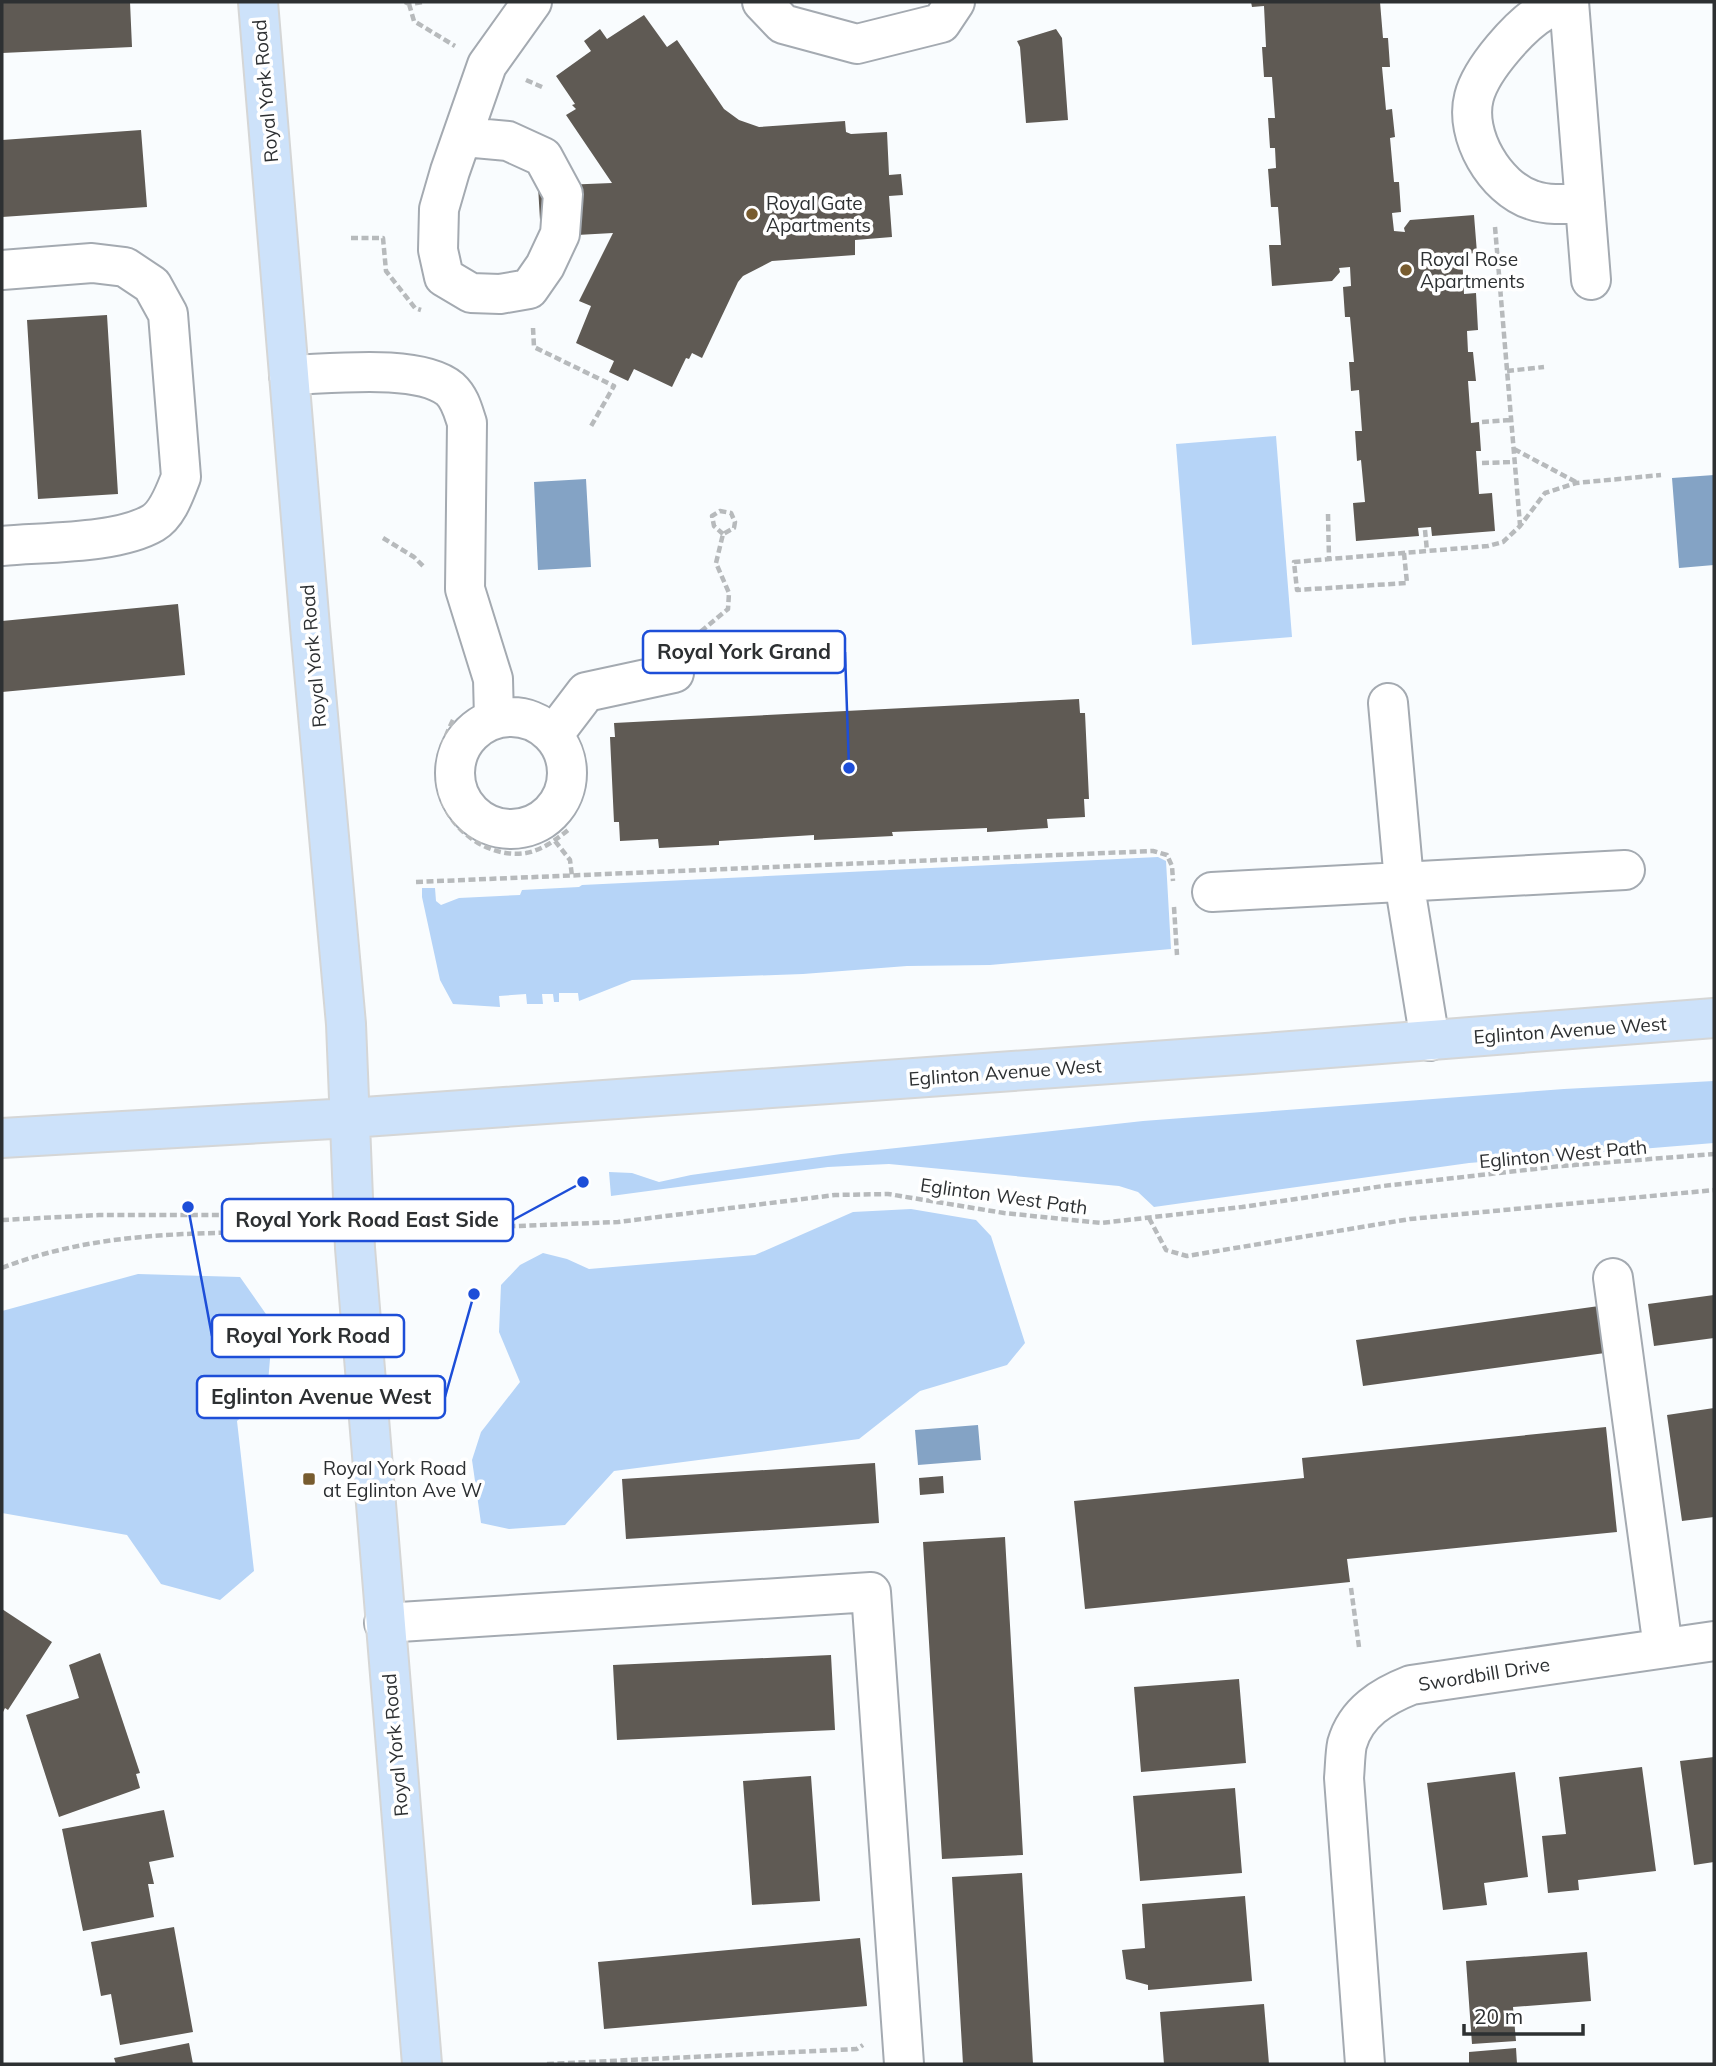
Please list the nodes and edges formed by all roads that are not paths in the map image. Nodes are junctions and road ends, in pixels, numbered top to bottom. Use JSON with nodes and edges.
{"nodes":[{"id":1,"x":258,"y":2,"type":"edge"},
{"id":2,"x":532,"y":2,"type":"edge"},
{"id":3,"x":762,"y":2,"type":"edge"},
{"id":4,"x":955,"y":2,"type":"edge"},
{"id":5,"x":1569,"y":3,"type":"edge"},
{"id":6,"x":464,"y":137,"type":"dead end"},
{"id":7,"x":1585,"y":203,"type":"junction"},
{"id":8,"x":2,"y":271,"type":"edge"},
{"id":9,"x":1591,"y":280,"type":"dead end"},
{"id":10,"x":289,"y":375,"type":"junction"},
{"id":11,"x":2,"y":546,"type":"edge"},
{"id":12,"x":674,"y":673,"type":"road end"},
{"id":13,"x":1388,"y":703,"type":"dead end"},
{"id":14,"x":494,"y":718,"type":"junction"},
{"id":15,"x":554,"y":734,"type":"junction"},
{"id":16,"x":1625,"y":870,"type":"dead end"},
{"id":17,"x":1404,"y":881,"type":"junction"},
{"id":18,"x":1212,"y":892,"type":"dead end"},
{"id":19,"x":1714,"y":1018,"type":"edge"},
{"id":20,"x":1430,"y":1041,"type":"junction"},
{"id":21,"x":350,"y":1118,"type":"junction"},
{"id":22,"x":2,"y":1138,"type":"edge"},
{"id":23,"x":1613,"y":1278,"type":"dead end"},
{"id":24,"x":384,"y":1623,"type":"junction"},
{"id":25,"x":1714,"y":1641,"type":"edge"},
{"id":26,"x":1664,"y":1648,"type":"junction"},
{"id":27,"x":422,"y":2064,"type":"edge"},
{"id":28,"x":904,"y":2064,"type":"edge"},
{"id":29,"x":1365,"y":2064,"type":"edge"}],
"edges":[{"from":1,"to":10,"type":"main road","name":"Royal York Road"},
{"from":2,"to":6,"type":"street"},
{"from":3,"to":4,"type":"street"},
{"from":5,"to":7,"type":"street"},
{"from":5,"to":7,"type":"street"},
{"from":7,"to":9,"type":"street"},
{"from":8,"to":11,"type":"street"},
{"from":10,"to":14,"type":"street"},
{"from":10,"to":21,"type":"main road","name":"Royal York Road"},
{"from":12,"to":15,"type":"street"},
{"from":13,"to":17,"type":"street"},
{"from":14,"to":15,"type":"street"},
{"from":14,"to":15,"type":"street"},
{"from":16,"to":17,"type":"street"},
{"from":17,"to":18,"type":"street"},
{"from":17,"to":20,"type":"street"},
{"from":19,"to":20,"type":"main road","name":"Eglinton Avenue West"},
{"from":20,"to":21,"type":"main road","name":"Eglinton Avenue West"},
{"from":21,"to":22,"type":"main road","name":"Eglinton Avenue West"},
{"from":21,"to":24,"type":"main road","name":"Royal York Road"},
{"from":23,"to":26,"type":"street"},
{"from":24,"to":27,"type":"main road","name":"Royal York Road"},
{"from":24,"to":28,"type":"street"},
{"from":25,"to":26,"type":"street","name":"Swordbill Drive"},
{"from":26,"to":29,"type":"street","name":"Swordbill Drive"}]}
